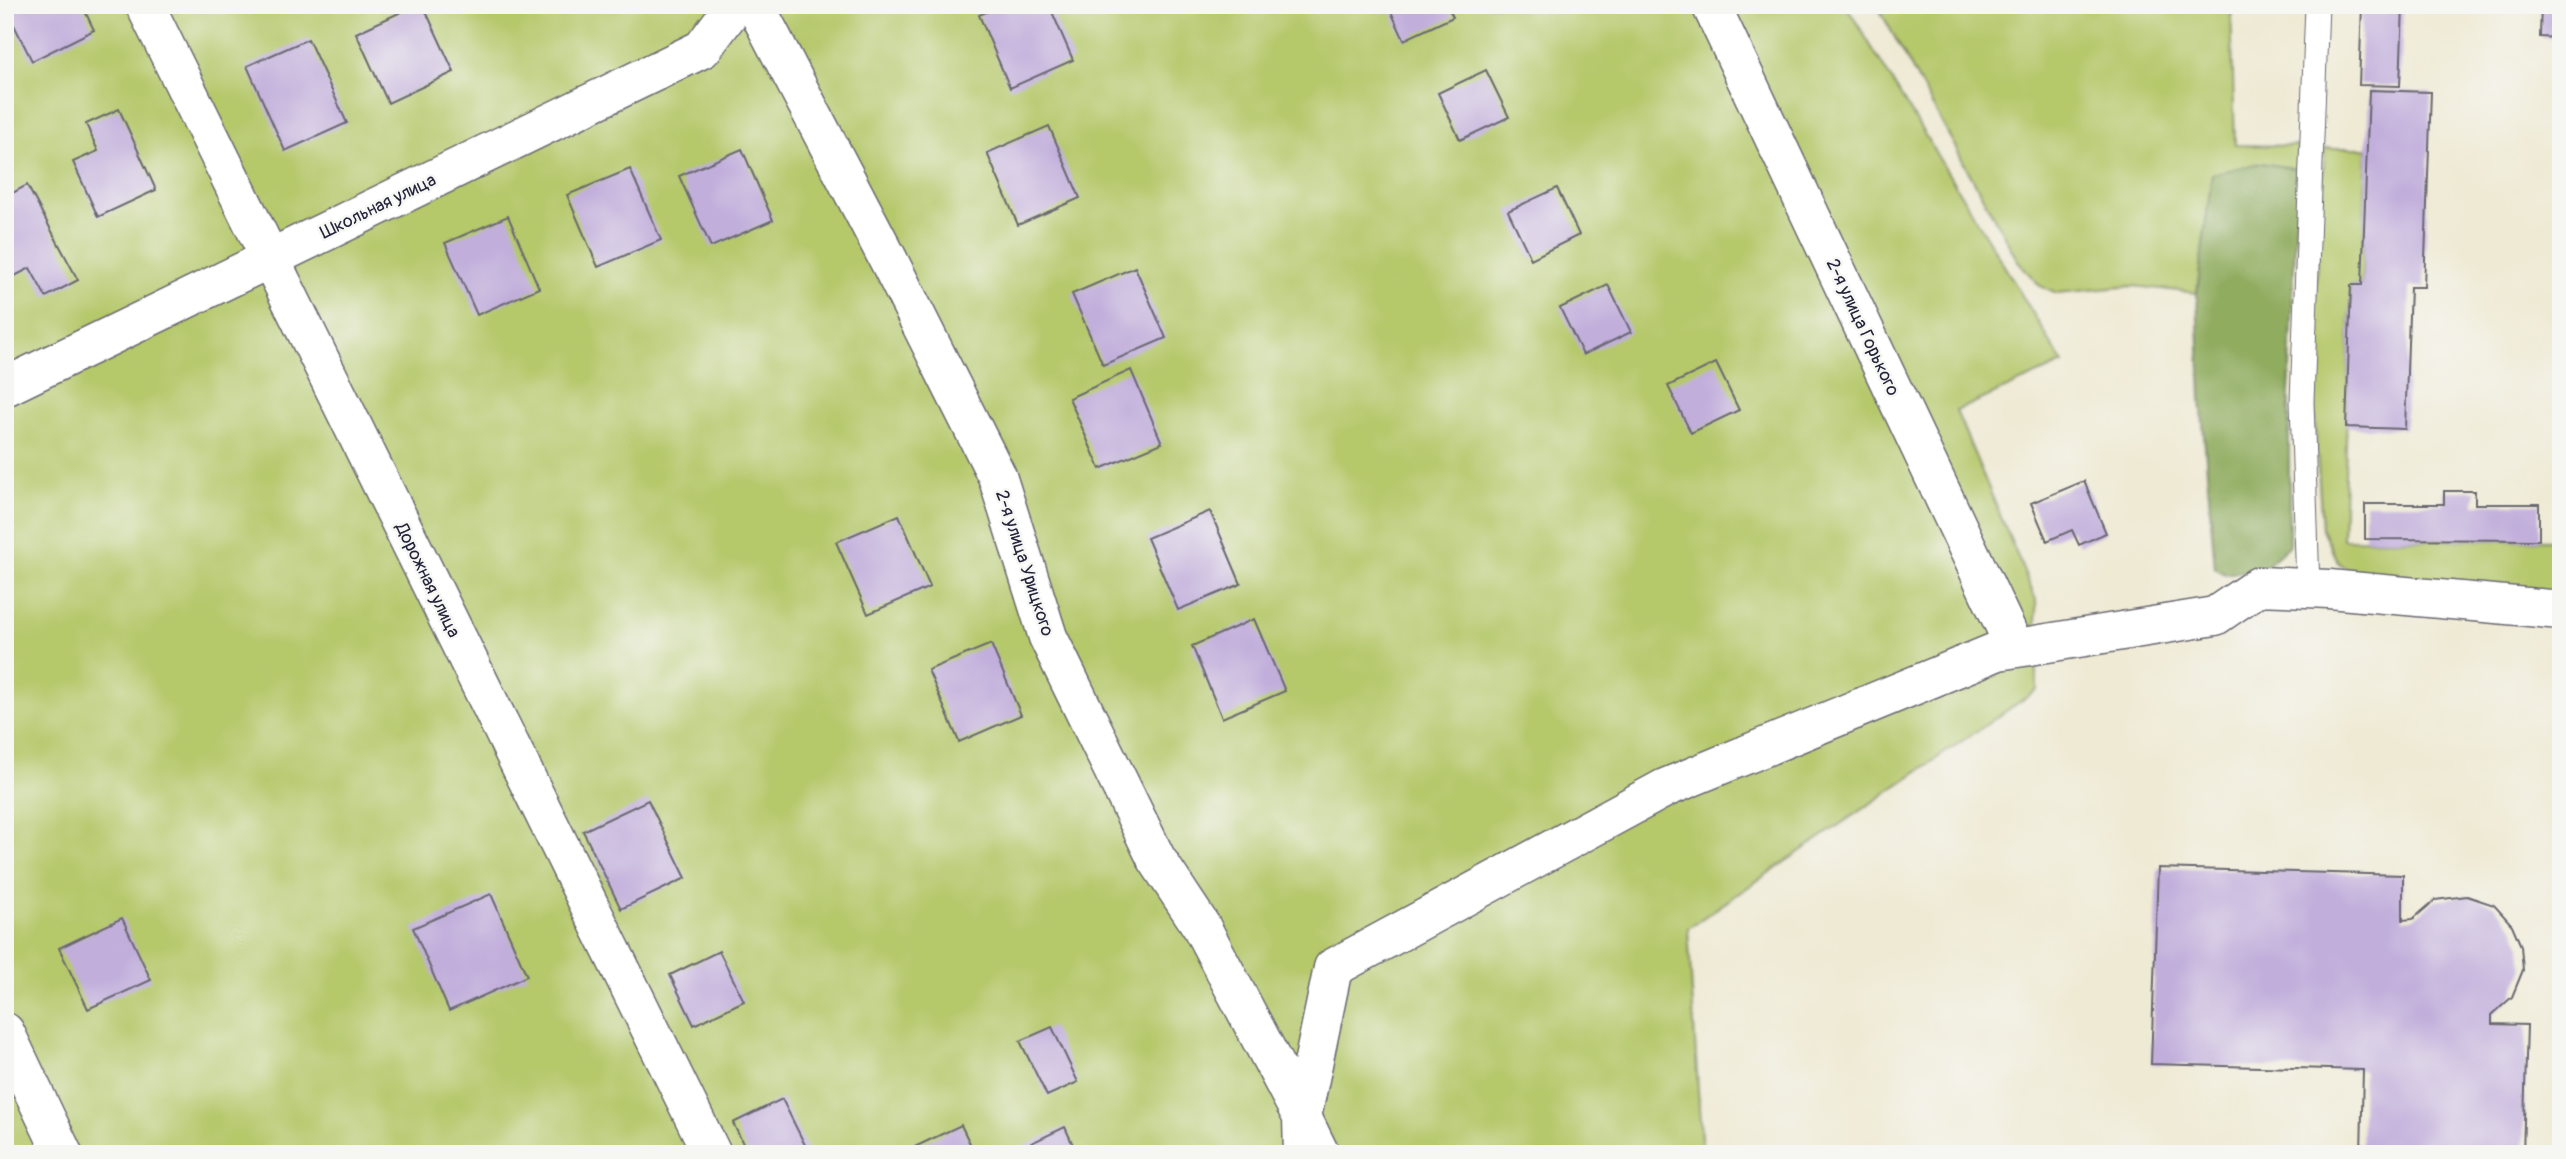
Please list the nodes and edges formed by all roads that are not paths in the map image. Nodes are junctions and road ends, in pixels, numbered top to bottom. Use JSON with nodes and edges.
{"nodes":[{"id":1,"x":145,"y":5,"type":"edge"},
{"id":2,"x":735,"y":5,"type":"edge"},
{"id":3,"x":755,"y":5,"type":"edge"},
{"id":4,"x":1711,"y":5,"type":"edge"},
{"id":5,"x":2317,"y":5,"type":"edge"},
{"id":6,"x":269,"y":259,"type":"junction"},
{"id":7,"x":5,"y":387,"type":"edge"},
{"id":8,"x":2308,"y":588,"type":"junction"},
{"id":9,"x":2561,"y":610,"type":"edge"},
{"id":10,"x":2015,"y":648,"type":"junction"},
{"id":11,"x":5,"y":1032,"type":"edge"},
{"id":12,"x":1302,"y":1136,"type":"edge"},
{"id":13,"x":63,"y":1154,"type":"edge"},
{"id":14,"x":712,"y":1154,"type":"edge"},
{"id":15,"x":1320,"y":1154,"type":"edge"}],
"edges":[{"from":1,"to":6,"type":"street","name":"Дорожная улица"},
{"from":2,"to":6,"type":"street","name":"Школьная улица"},
{"from":3,"to":12,"type":"street","name":"2-я улица Урицкого"},
{"from":4,"to":10,"type":"street","name":"2-я улица Горького"},
{"from":5,"to":8,"type":"lane"},
{"from":6,"to":7,"type":"street","name":"Школьная улица"},
{"from":6,"to":14,"type":"street","name":"Дорожная улица"},
{"from":8,"to":9,"type":"street"},
{"from":8,"to":10,"type":"street"},
{"from":10,"to":12,"type":"street"},
{"from":11,"to":13,"type":"street"},
{"from":12,"to":15,"type":"street","name":"2-я улица Урицкого"}]}
